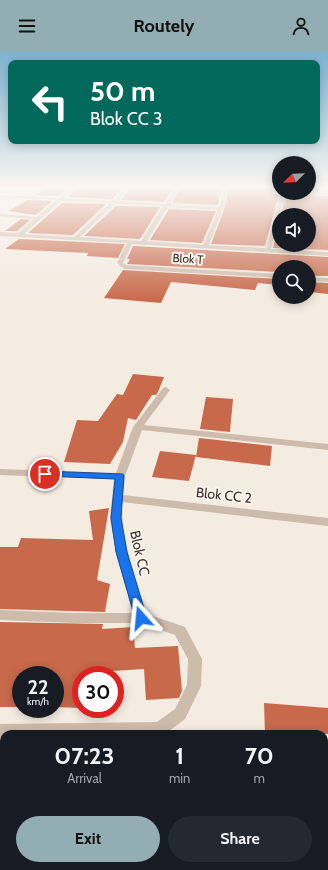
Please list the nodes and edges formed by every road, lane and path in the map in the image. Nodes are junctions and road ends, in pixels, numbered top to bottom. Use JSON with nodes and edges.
{"nodes":[{"id":1,"x":28,"y":226,"type":"edge"},
{"id":2,"x":89,"y":226,"type":"edge"},
{"id":3,"x":153,"y":226,"type":"edge"},
{"id":4,"x":214,"y":226,"type":"edge"},
{"id":5,"x":274,"y":226,"type":"edge"},
{"id":6,"x":0,"y":234,"type":"edge"},
{"id":7,"x":19,"y":235,"type":"junction"},
{"id":8,"x":75,"y":239,"type":"junction"},
{"id":9,"x":130,"y":242,"type":"junction"},
{"id":10,"x":143,"y":243,"type":"junction"},
{"id":11,"x":205,"y":247,"type":"junction"},
{"id":12,"x":268,"y":251,"type":"junction"},
{"id":13,"x":328,"y":254,"type":"edge"},
{"id":14,"x":272,"y":276,"type":"edge"},
{"id":15,"x":316,"y":279,"type":"edge"},
{"id":16,"x":328,"y":280,"type":"edge"},
{"id":17,"x":166,"y":390,"type":"dead end"},
{"id":18,"x":138,"y":427,"type":"junction"},
{"id":19,"x":328,"y":447,"type":"edge"},
{"id":20,"x":0,"y":472,"type":"edge"},
{"id":21,"x":120,"y":476,"type":"junction"},
{"id":22,"x":117,"y":498,"type":"junction"},
{"id":23,"x":328,"y":522,"type":"edge"},
{"id":24,"x":0,"y":615,"type":"edge"},
{"id":25,"x":141,"y":618,"type":"junction"},
{"id":26,"x":80,"y":730,"type":"edge"}],
"edges":[{"from":1,"to":7,"type":"street"},
{"from":2,"to":8,"type":"street"},
{"from":3,"to":10,"type":"street"},
{"from":4,"to":11,"type":"street"},
{"from":5,"to":12,"type":"street"},
{"from":6,"to":7,"type":"street"},
{"from":7,"to":8,"type":"street"},
{"from":8,"to":9,"type":"street"},
{"from":9,"to":10,"type":"street"},
{"from":9,"to":14,"type":"street","name":"Blok T"},
{"from":10,"to":11,"type":"street"},
{"from":11,"to":12,"type":"street"},
{"from":12,"to":13,"type":"street"},
{"from":15,"to":16,"type":"street"},
{"from":17,"to":18,"type":"street","name":"Blok CC"},
{"from":18,"to":19,"type":"street"},
{"from":18,"to":21,"type":"street","name":"Blok CC"},
{"from":20,"to":21,"type":"street"},
{"from":21,"to":22,"type":"street","name":"Blok CC"},
{"from":22,"to":23,"type":"street","name":"Blok CC 2"},
{"from":22,"to":25,"type":"street","name":"Blok CC"},
{"from":24,"to":25,"type":"street"},
{"from":25,"to":26,"type":"street"}]}
